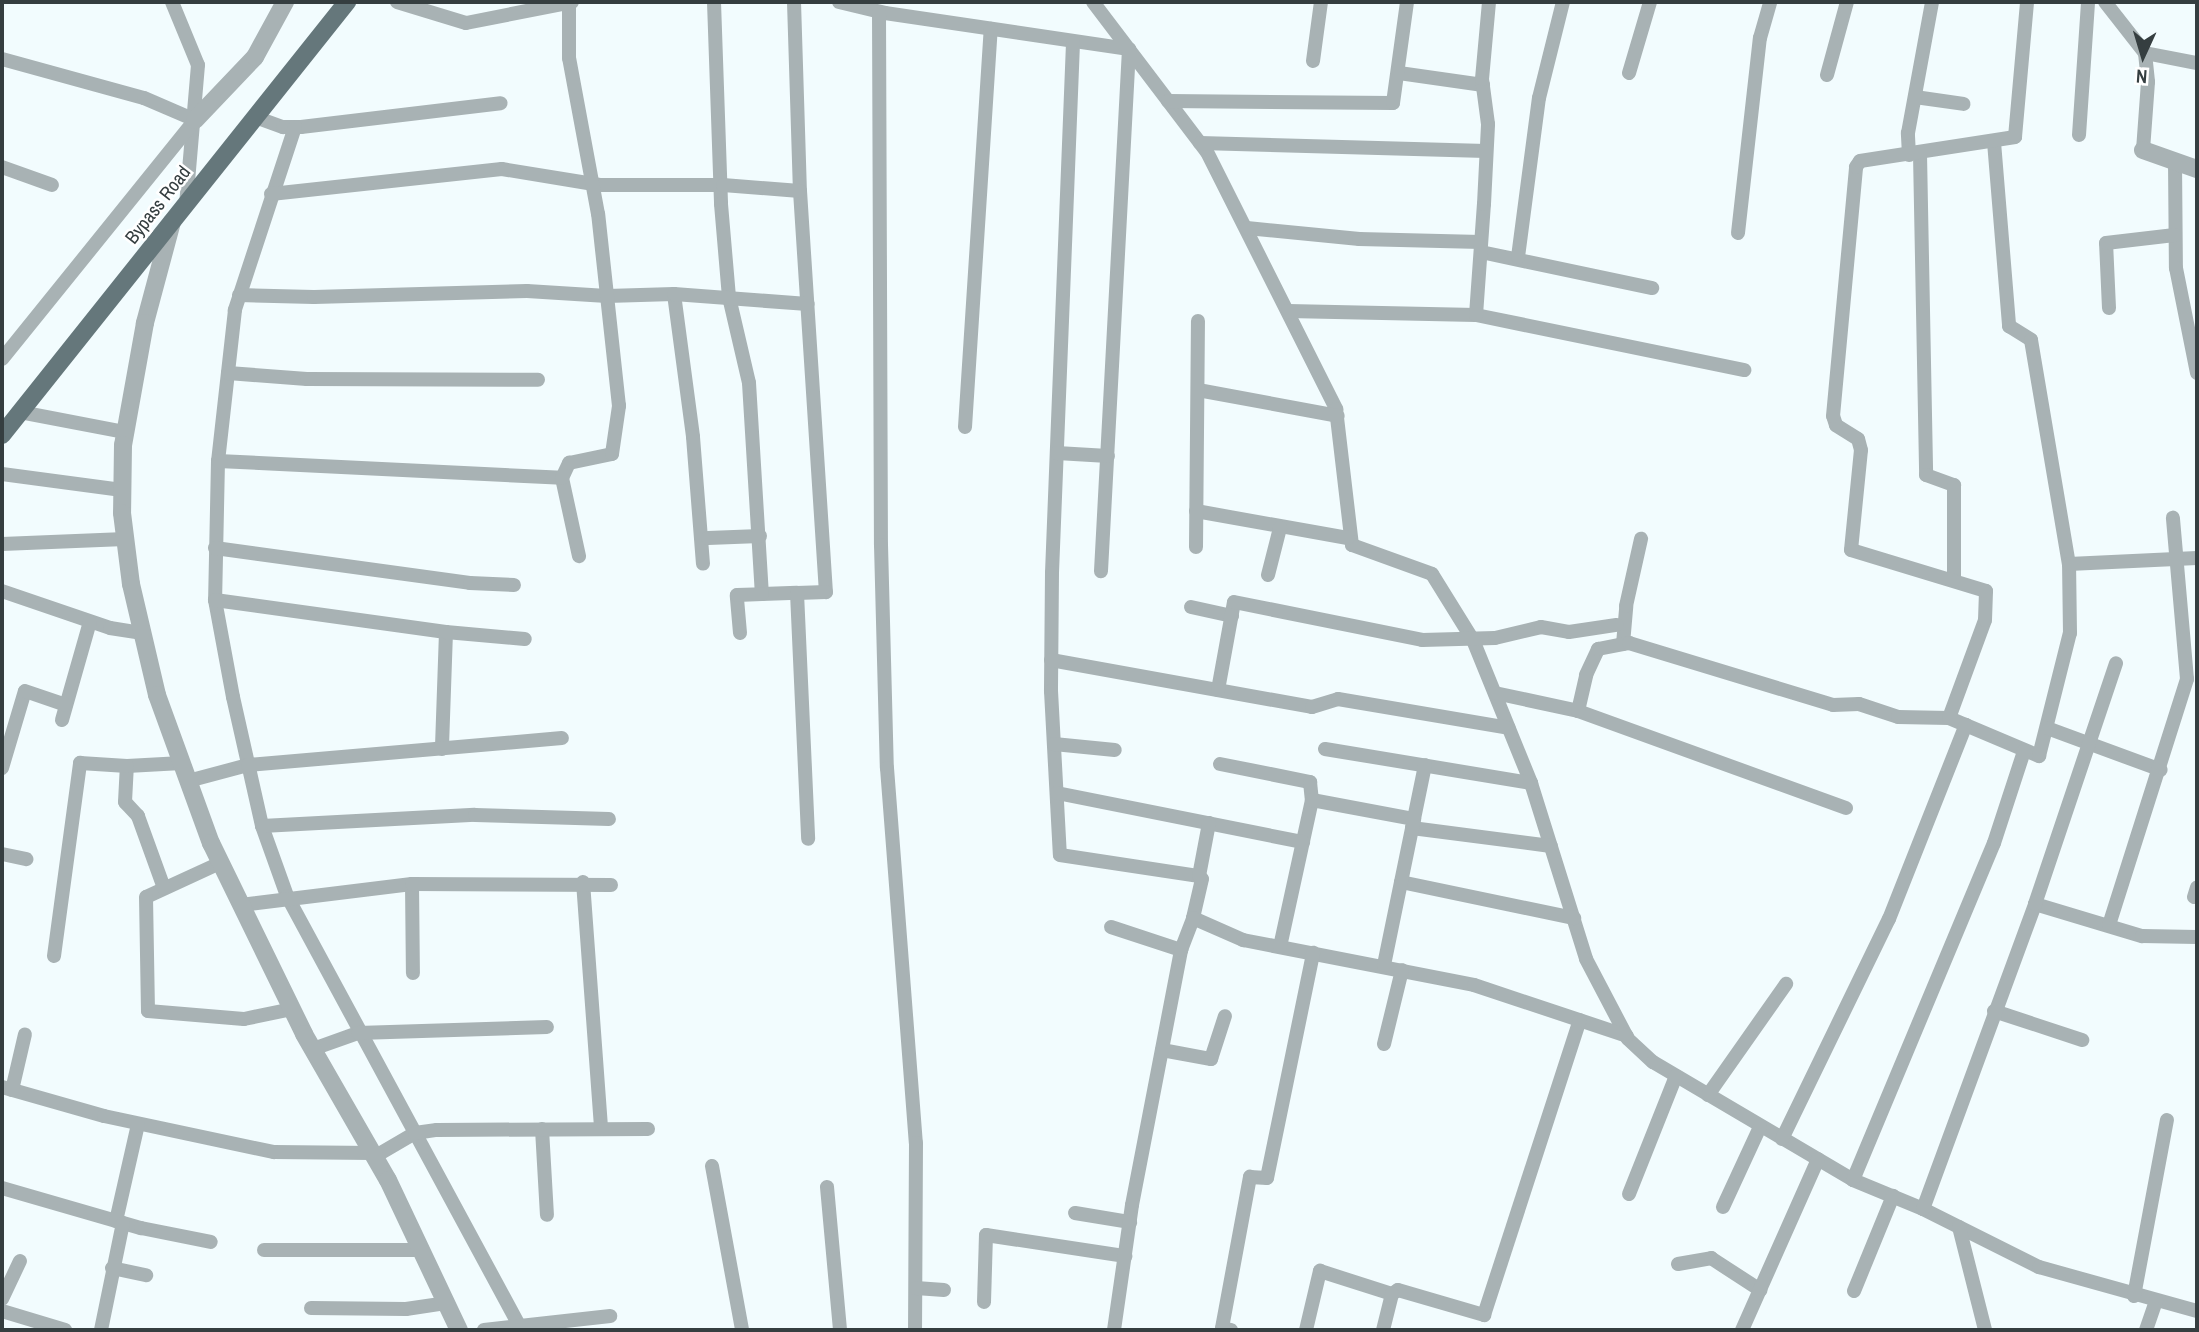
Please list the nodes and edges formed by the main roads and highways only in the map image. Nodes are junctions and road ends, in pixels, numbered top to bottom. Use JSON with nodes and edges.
{"nodes":[{"id":1,"x":347,"y":2,"type":"edge"},
{"id":2,"x":2,"y":435,"type":"edge"}],
"edges":[{"from":1,"to":2,"type":"main road","name":"Bypass Road"}]}
